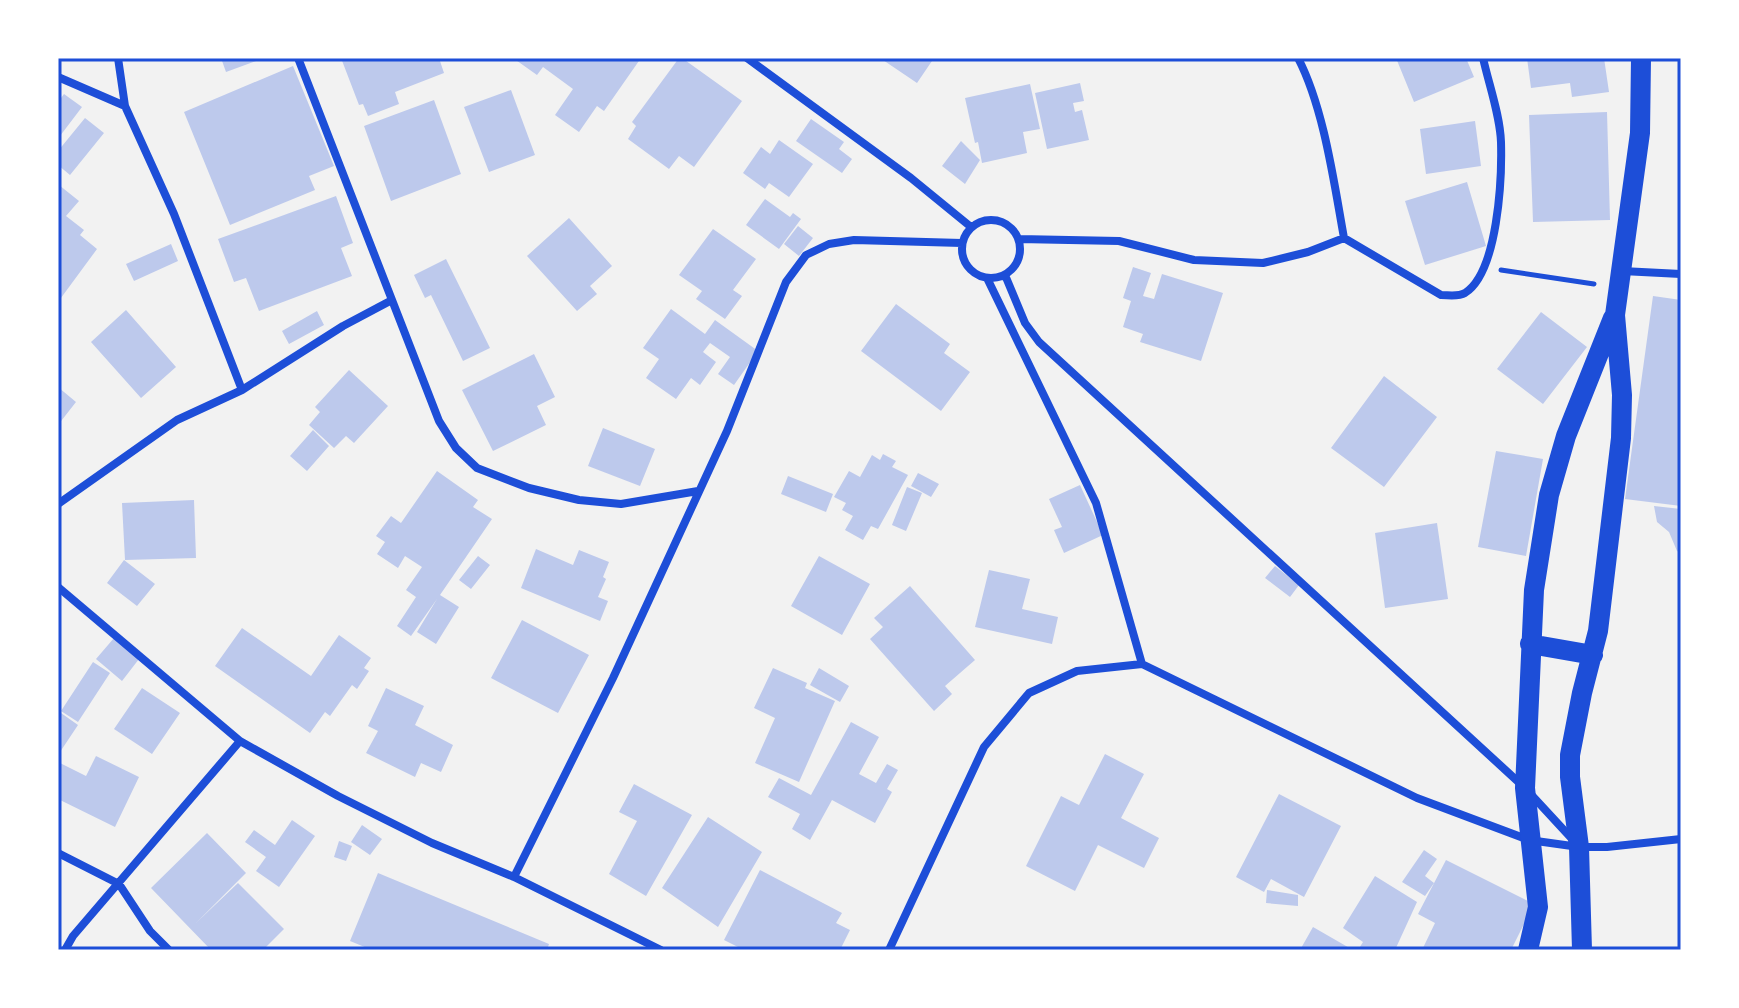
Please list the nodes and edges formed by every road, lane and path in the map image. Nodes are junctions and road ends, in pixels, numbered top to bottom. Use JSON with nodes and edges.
{"nodes":[{"id":1,"x":118,"y":58,"type":"edge"},
{"id":2,"x":298,"y":58,"type":"edge"},
{"id":3,"x":747,"y":58,"type":"edge"},
{"id":4,"x":1298,"y":58,"type":"edge"},
{"id":5,"x":1483,"y":58,"type":"edge"},
{"id":6,"x":1641,"y":58,"type":"edge"},
{"id":7,"x":58,"y":77,"type":"edge"},
{"id":8,"x":125,"y":106,"type":"junction"},
{"id":9,"x":971,"y":227,"type":"junction"},
{"id":10,"x":1344,"y":238,"type":"junction"},
{"id":11,"x":1019,"y":239,"type":"junction"},
{"id":12,"x":962,"y":243,"type":"junction"},
{"id":13,"x":1486,"y":268,"type":"junction"},
{"id":14,"x":1681,"y":274,"type":"edge"},
{"id":15,"x":1005,"y":275,"type":"junction"},
{"id":16,"x":987,"y":278,"type":"junction"},
{"id":17,"x":1620,"y":279,"type":"junction"},
{"id":18,"x":392,"y":300,"type":"junction"},
{"id":19,"x":1615,"y":315,"type":"junction"},
{"id":20,"x":242,"y":390,"type":"junction"},
{"id":21,"x":698,"y":491,"type":"junction"},
{"id":22,"x":58,"y":504,"type":"edge"},
{"id":23,"x":58,"y":587,"type":"edge"},
{"id":24,"x":1530,"y":644,"type":"junction"},
{"id":25,"x":1593,"y":655,"type":"junction"},
{"id":26,"x":1142,"y":664,"type":"junction"},
{"id":27,"x":240,"y":741,"type":"junction"},
{"id":28,"x":1525,"y":788,"type":"junction"},
{"id":29,"x":1681,"y":839,"type":"edge"},
{"id":30,"x":1529,"y":840,"type":"junction"},
{"id":31,"x":1579,"y":847,"type":"junction"},
{"id":32,"x":58,"y":853,"type":"edge"},
{"id":33,"x":514,"y":877,"type":"junction"},
{"id":34,"x":119,"y":884,"type":"junction"},
{"id":35,"x":65,"y":950,"type":"edge"},
{"id":36,"x":169,"y":950,"type":"edge"},
{"id":37,"x":661,"y":950,"type":"edge"},
{"id":38,"x":889,"y":950,"type":"edge"},
{"id":39,"x":1528,"y":950,"type":"edge"},
{"id":40,"x":1582,"y":950,"type":"edge"}],
"edges":[{"from":1,"to":8,"type":"street"},
{"from":2,"to":18,"type":"street"},
{"from":3,"to":9,"type":"street"},
{"from":4,"to":10,"type":"street"},
{"from":5,"to":13,"type":"street"},
{"from":6,"to":17,"type":"main road"},
{"from":7,"to":8,"type":"street"},
{"from":8,"to":20,"type":"street"},
{"from":9,"to":11,"type":"street"},
{"from":9,"to":12,"type":"street"},
{"from":10,"to":11,"type":"street"},
{"from":10,"to":13,"type":"street"},
{"from":11,"to":15,"type":"street"},
{"from":12,"to":16,"type":"street"},
{"from":12,"to":21,"type":"street"},
{"from":13,"to":17,"type":"path"},
{"from":14,"to":17,"type":"street"},
{"from":15,"to":16,"type":"street"},
{"from":15,"to":28,"type":"street"},
{"from":16,"to":26,"type":"street"},
{"from":17,"to":19,"type":"main road"},
{"from":18,"to":20,"type":"street"},
{"from":18,"to":21,"type":"street"},
{"from":19,"to":24,"type":"main road"},
{"from":19,"to":25,"type":"main road"},
{"from":20,"to":22,"type":"street"},
{"from":21,"to":33,"type":"street"},
{"from":23,"to":27,"type":"street"},
{"from":24,"to":25,"type":"main road"},
{"from":24,"to":28,"type":"main road"},
{"from":25,"to":31,"type":"main road"},
{"from":26,"to":30,"type":"street"},
{"from":26,"to":38,"type":"street"},
{"from":27,"to":33,"type":"street"},
{"from":27,"to":34,"type":"street"},
{"from":28,"to":30,"type":"main road"},
{"from":28,"to":31,"type":"street"},
{"from":29,"to":31,"type":"street"},
{"from":30,"to":31,"type":"street"},
{"from":30,"to":39,"type":"main road"},
{"from":31,"to":40,"type":"main road"},
{"from":32,"to":34,"type":"street"},
{"from":33,"to":37,"type":"street"},
{"from":34,"to":35,"type":"street"},
{"from":34,"to":36,"type":"street"}]}
